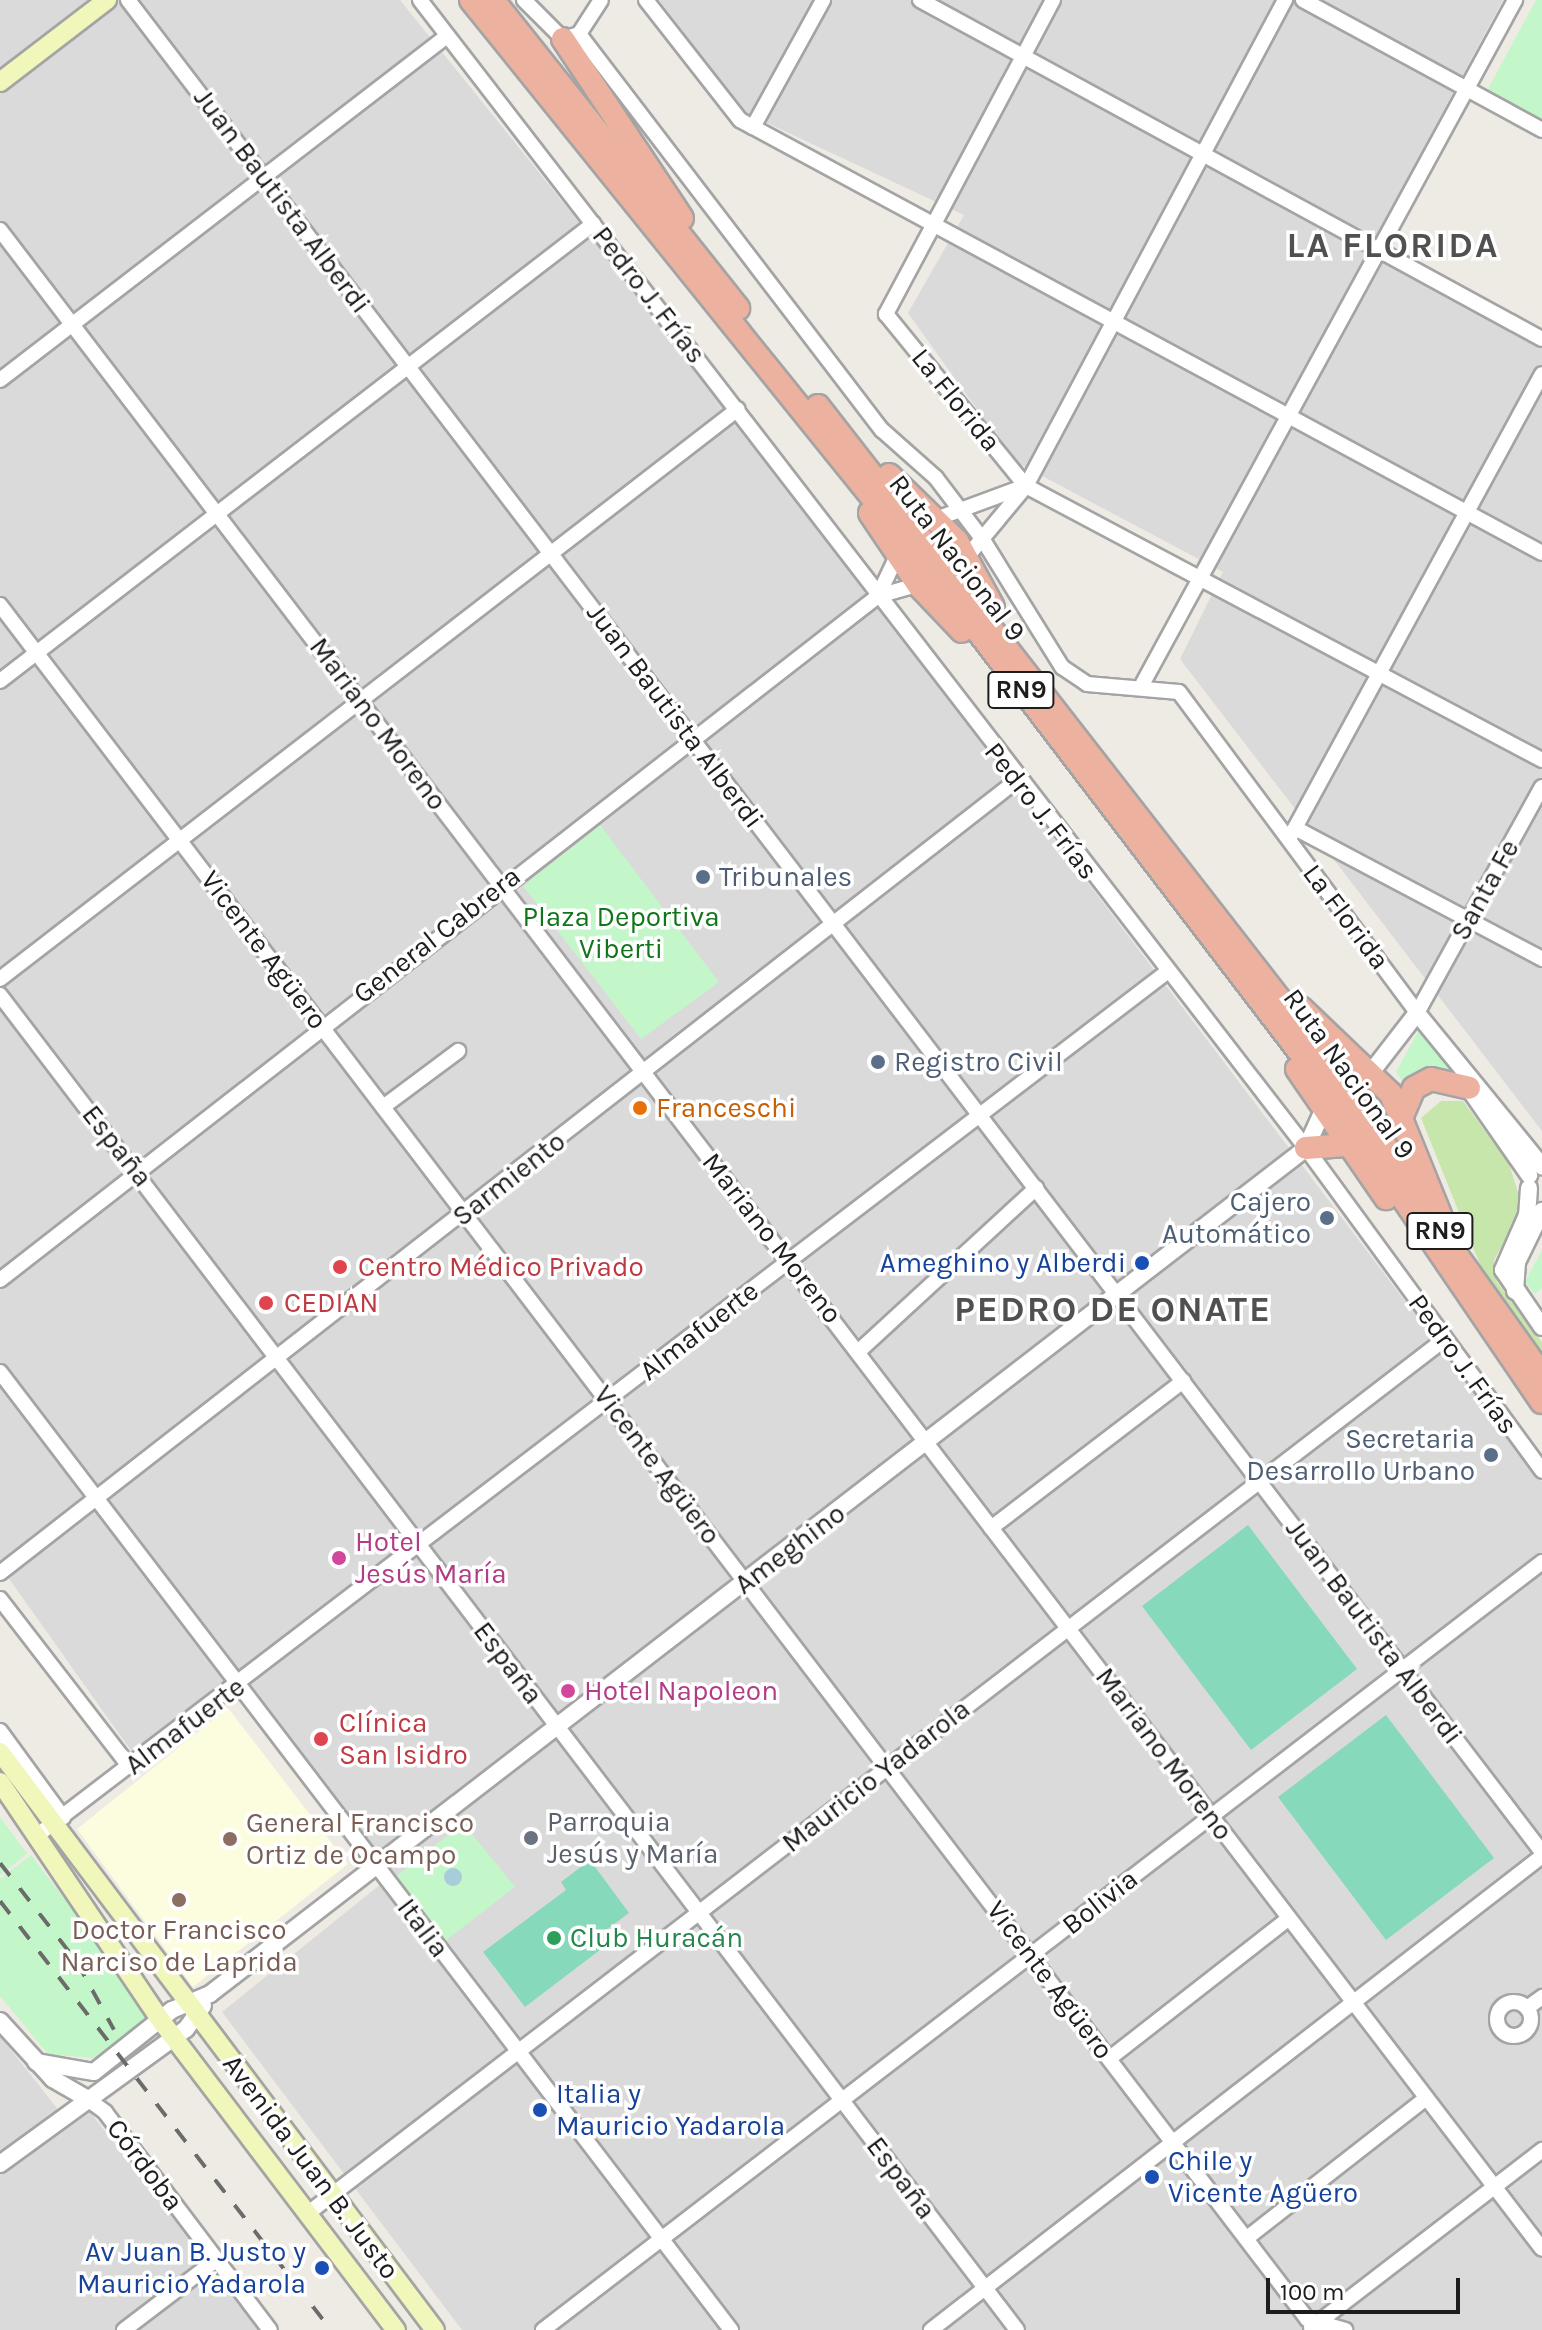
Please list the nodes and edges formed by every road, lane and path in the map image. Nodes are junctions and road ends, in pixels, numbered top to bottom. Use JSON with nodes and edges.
{"nodes":[{"id":1,"x":107,"y":0,"type":"edge"},
{"id":2,"x":128,"y":0,"type":"edge"},
{"id":3,"x":420,"y":0,"type":"edge"},
{"id":4,"x":471,"y":0,"type":"edge"},
{"id":5,"x":493,"y":0,"type":"edge"},
{"id":6,"x":524,"y":0,"type":"edge"},
{"id":7,"x":601,"y":0,"type":"edge"},
{"id":8,"x":646,"y":0,"type":"edge"},
{"id":9,"x":823,"y":0,"type":"edge"},
{"id":10,"x":920,"y":0,"type":"edge"},
{"id":11,"x":1053,"y":0,"type":"edge"},
{"id":12,"x":1285,"y":0,"type":"edge"},
{"id":13,"x":1303,"y":0,"type":"edge"},
{"id":14,"x":1515,"y":0,"type":"edge"},
{"id":15,"x":447,"y":36,"type":"junction"},
{"id":16,"x":571,"y":37,"type":"junction"},
{"id":17,"x":1023,"y":55,"type":"junction"},
{"id":18,"x":0,"y":82,"type":"edge"},
{"id":19,"x":1467,"y":89,"type":"junction"},
{"id":20,"x":753,"y":127,"type":"junction"},
{"id":21,"x":1542,"y":130,"type":"edge"},
{"id":22,"x":1201,"y":153,"type":"junction"},
{"id":23,"x":264,"y":177,"type":"junction"},
{"id":24,"x":593,"y":224,"type":"junction"},
{"id":25,"x":934,"y":224,"type":"junction"},
{"id":26,"x":0,"y":230,"type":"edge"},
{"id":27,"x":1380,"y":248,"type":"junction"},
{"id":28,"x":743,"y":314,"type":"junction"},
{"id":29,"x":1111,"y":322,"type":"junction"},
{"id":30,"x":72,"y":324,"type":"junction"},
{"id":31,"x":1542,"y":339,"type":"edge"},
{"id":32,"x":408,"y":366,"type":"junction"},
{"id":33,"x":1542,"y":374,"type":"edge"},
{"id":34,"x":0,"y":380,"type":"edge"},
{"id":35,"x":738,"y":409,"type":"junction"},
{"id":36,"x":1289,"y":415,"type":"junction"},
{"id":37,"x":827,"y":418,"type":"junction"},
{"id":38,"x":833,"y":450,"type":"junction"},
{"id":39,"x":1026,"y":486,"type":"junction"},
{"id":40,"x":960,"y":511,"type":"junction"},
{"id":41,"x":1467,"y":511,"type":"junction"},
{"id":42,"x":217,"y":513,"type":"junction"},
{"id":43,"x":936,"y":519,"type":"junction"},
{"id":44,"x":983,"y":540,"type":"junction"},
{"id":45,"x":550,"y":553,"type":"junction"},
{"id":46,"x":1542,"y":553,"type":"edge"},
{"id":47,"x":897,"y":556,"type":"junction"},
{"id":48,"x":944,"y":573,"type":"junction"},
{"id":49,"x":1200,"y":582,"type":"junction"},
{"id":50,"x":878,"y":596,"type":"junction"},
{"id":51,"x":0,"y":605,"type":"edge"},
{"id":52,"x":36,"y":652,"type":"junction"},
{"id":53,"x":1378,"y":677,"type":"junction"},
{"id":54,"x":1023,"y":678,"type":"junction"},
{"id":55,"x":0,"y":681,"type":"edge"},
{"id":56,"x":1143,"y":683,"type":"junction"},
{"id":57,"x":359,"y":700,"type":"junction"},
{"id":58,"x":693,"y":739,"type":"junction"},
{"id":59,"x":1542,"y":760,"type":"edge"},
{"id":60,"x":1016,"y":781,"type":"junction"},
{"id":61,"x":1542,"y":787,"type":"edge"},
{"id":62,"x":1292,"y":834,"type":"junction"},
{"id":63,"x":179,"y":839,"type":"junction"},
{"id":64,"x":501,"y":886,"type":"junction"},
{"id":65,"x":1468,"y":919,"type":"junction"},
{"id":66,"x":834,"y":924,"type":"junction"},
{"id":67,"x":1542,"y":959,"type":"edge"},
{"id":68,"x":1248,"y":960,"type":"junction"},
{"id":69,"x":1167,"y":972,"type":"junction"},
{"id":70,"x":0,"y":979,"type":"edge"},
{"id":71,"x":0,"y":995,"type":"edge"},
{"id":72,"x":1417,"y":1013,"type":"junction"},
{"id":73,"x":321,"y":1025,"type":"junction"},
{"id":74,"x":458,"y":1051,"type":"dead end"},
{"id":75,"x":1370,"y":1070,"type":"junction"},
{"id":76,"x":645,"y":1073,"type":"junction"},
{"id":77,"x":1469,"y":1088,"type":"junction"},
{"id":78,"x":1332,"y":1095,"type":"junction"},
{"id":79,"x":383,"y":1107,"type":"junction"},
{"id":80,"x":980,"y":1114,"type":"junction"},
{"id":81,"x":1402,"y":1116,"type":"junction"},
{"id":82,"x":1346,"y":1145,"type":"junction"},
{"id":83,"x":1306,"y":1148,"type":"junction"},
{"id":84,"x":138,"y":1172,"type":"junction"},
{"id":85,"x":1537,"y":1178,"type":"edge"},
{"id":86,"x":1036,"y":1188,"type":"junction"},
{"id":87,"x":1542,"y":1211,"type":"edge"},
{"id":88,"x":464,"y":1214,"type":"junction"},
{"id":89,"x":1450,"y":1259,"type":"junction"},
{"id":90,"x":790,"y":1261,"type":"junction"},
{"id":91,"x":0,"y":1280,"type":"edge"},
{"id":92,"x":1515,"y":1291,"type":"junction"},
{"id":93,"x":1118,"y":1296,"type":"junction"},
{"id":94,"x":1542,"y":1327,"type":"edge"},
{"id":95,"x":1445,"y":1339,"type":"junction"},
{"id":96,"x":859,"y":1351,"type":"junction"},
{"id":97,"x":277,"y":1355,"type":"junction"},
{"id":98,"x":0,"y":1372,"type":"edge"},
{"id":99,"x":1542,"y":1375,"type":"edge"},
{"id":100,"x":1183,"y":1381,"type":"junction"},
{"id":101,"x":608,"y":1401,"type":"junction"},
{"id":102,"x":1542,"y":1402,"type":"edge"},
{"id":103,"x":928,"y":1443,"type":"junction"},
{"id":104,"x":1542,"y":1471,"type":"edge"},
{"id":105,"x":1259,"y":1481,"type":"junction"},
{"id":106,"x":94,"y":1495,"type":"junction"},
{"id":107,"x":991,"y":1528,"type":"junction"},
{"id":108,"x":420,"y":1546,"type":"junction"},
{"id":109,"x":1542,"y":1562,"type":"edge"},
{"id":110,"x":0,"y":1573,"type":"edge"},
{"id":111,"x":746,"y":1582,"type":"junction"},
{"id":112,"x":0,"y":1599,"type":"edge"},
{"id":113,"x":1068,"y":1629,"type":"junction"},
{"id":114,"x":1402,"y":1669,"type":"junction"},
{"id":115,"x":239,"y":1687,"type":"junction"},
{"id":116,"x":557,"y":1728,"type":"junction"},
{"id":117,"x":0,"y":1731,"type":"edge"},
{"id":118,"x":0,"y":1752,"type":"edge"},
{"id":119,"x":130,"y":1767,"type":"junction"},
{"id":120,"x":888,"y":1767,"type":"junction"},
{"id":121,"x":0,"y":1782,"type":"edge"},
{"id":122,"x":1211,"y":1816,"type":"junction"},
{"id":123,"x":51,"y":1825,"type":"junction"},
{"id":124,"x":1542,"y":1854,"type":"edge"},
{"id":125,"x":376,"y":1866,"type":"junction"},
{"id":126,"x":698,"y":1913,"type":"junction"},
{"id":127,"x":1289,"y":1918,"type":"junction"},
{"id":128,"x":1031,"y":1955,"type":"junction"},
{"id":129,"x":1542,"y":1997,"type":"edge"},
{"id":130,"x":1353,"y":2002,"type":"junction"},
{"id":131,"x":1527,"y":2008,"type":"dead end"},
{"id":132,"x":192,"y":2010,"type":"junction"},
{"id":133,"x":0,"y":2021,"type":"edge"},
{"id":134,"x":166,"y":2028,"type":"junction"},
{"id":135,"x":518,"y":2052,"type":"junction"},
{"id":136,"x":1110,"y":2058,"type":"junction"},
{"id":137,"x":36,"y":2062,"type":"junction"},
{"id":138,"x":86,"y":2098,"type":"junction"},
{"id":139,"x":1426,"y":2098,"type":"junction"},
{"id":140,"x":844,"y":2104,"type":"junction"},
{"id":141,"x":1173,"y":2140,"type":"junction"},
{"id":142,"x":1542,"y":2150,"type":"edge"},
{"id":143,"x":0,"y":2164,"type":"edge"},
{"id":144,"x":1494,"y":2187,"type":"junction"},
{"id":145,"x":332,"y":2196,"type":"junction"},
{"id":146,"x":307,"y":2214,"type":"junction"},
{"id":147,"x":1247,"y":2238,"type":"junction"},
{"id":148,"x":661,"y":2239,"type":"junction"},
{"id":149,"x":1542,"y":2249,"type":"edge"},
{"id":150,"x":216,"y":2260,"type":"junction"},
{"id":151,"x":986,"y":2290,"type":"junction"},
{"id":152,"x":1311,"y":2328,"type":"edge"},
{"id":153,"x":124,"y":2330,"type":"edge"},
{"id":154,"x":270,"y":2330,"type":"edge"},
{"id":155,"x":396,"y":2330,"type":"edge"},
{"id":156,"x":435,"y":2330,"type":"edge"},
{"id":157,"x":543,"y":2330,"type":"edge"},
{"id":158,"x":731,"y":2330,"type":"edge"},
{"id":159,"x":931,"y":2330,"type":"edge"},
{"id":160,"x":1017,"y":2330,"type":"edge"},
{"id":161,"x":1345,"y":2330,"type":"edge"}],
"edges":[{"from":1,"to":18,"type":"main road"},
{"from":2,"to":23,"type":"street","name":"Juan Bautista Alberdi"},
{"from":3,"to":15,"type":"street","name":"Pedro J. Frías"},
{"from":4,"to":38,"type":"highway","name":"Ruta Nacional 9"},
{"from":5,"to":28,"type":"highway","name":"Ruta Nacional 9"},
{"from":6,"to":16,"type":"street","name":"La Florida"},
{"from":7,"to":16,"type":"street"},
{"from":8,"to":20,"type":"street"},
{"from":9,"to":20,"type":"street"},
{"from":10,"to":17,"type":"street"},
{"from":11,"to":17,"type":"street"},
{"from":12,"to":22,"type":"street"},
{"from":13,"to":19,"type":"street"},
{"from":14,"to":19,"type":"street"},
{"from":15,"to":23,"type":"street"},
{"from":15,"to":24,"type":"street","name":"Pedro J. Frías"},
{"from":16,"to":28,"type":"highway"},
{"from":16,"to":40,"type":"street","name":"La Florida"},
{"from":17,"to":22,"type":"street"},
{"from":17,"to":25,"type":"street"},
{"from":19,"to":21,"type":"street"},
{"from":19,"to":27,"type":"street"},
{"from":20,"to":25,"type":"street"},
{"from":22,"to":27,"type":"street"},
{"from":22,"to":29,"type":"street"},
{"from":23,"to":30,"type":"street"},
{"from":23,"to":32,"type":"street","name":"Juan Bautista Alberdi"},
{"from":24,"to":32,"type":"street"},
{"from":24,"to":35,"type":"street","name":"Pedro J. Frías"},
{"from":25,"to":29,"type":"street"},
{"from":25,"to":39,"type":"street","name":"La Florida"},
{"from":26,"to":30,"type":"street","name":"Mariano Moreno"},
{"from":27,"to":31,"type":"street"},
{"from":27,"to":36,"type":"street"},
{"from":28,"to":37,"type":"highway","name":"Ruta Nacional 9"},
{"from":29,"to":36,"type":"street"},
{"from":29,"to":39,"type":"street"},
{"from":30,"to":34,"type":"street"},
{"from":30,"to":42,"type":"street","name":"Mariano Moreno"},
{"from":32,"to":42,"type":"street"},
{"from":32,"to":45,"type":"street","name":"Juan Bautista Alberdi"},
{"from":33,"to":41,"type":"street"},
{"from":35,"to":45,"type":"street"},
{"from":35,"to":50,"type":"street","name":"Pedro J. Frías"},
{"from":36,"to":41,"type":"street"},
{"from":36,"to":49,"type":"street"},
{"from":37,"to":43,"type":"highway"},
{"from":37,"to":48,"type":"highway","name":"Ruta Nacional 9"},
{"from":38,"to":47,"type":"highway"},
{"from":38,"to":48,"type":"highway","name":"Ruta Nacional 9"},
{"from":39,"to":40,"type":"street"},
{"from":39,"to":44,"type":"street"},
{"from":39,"to":49,"type":"street"},
{"from":40,"to":43,"type":"street"},
{"from":40,"to":44,"type":"street","name":"La Florida"},
{"from":41,"to":46,"type":"street"},
{"from":41,"to":53,"type":"street"},
{"from":42,"to":52,"type":"street"},
{"from":42,"to":57,"type":"street","name":"Mariano Moreno"},
{"from":43,"to":48,"type":"highway"},
{"from":44,"to":48,"type":"street"},
{"from":44,"to":56,"type":"street","name":"La Florida"},
{"from":45,"to":57,"type":"street"},
{"from":45,"to":58,"type":"street","name":"Juan Bautista Alberdi"},
{"from":47,"to":48,"type":"highway"},
{"from":47,"to":50,"type":"street"},
{"from":48,"to":50,"type":"street"},
{"from":48,"to":54,"type":"highway"},
{"from":48,"to":54,"type":"highway"},
{"from":49,"to":53,"type":"street"},
{"from":49,"to":56,"type":"street"},
{"from":50,"to":58,"type":"street","name":"General Cabrera"},
{"from":50,"to":60,"type":"street","name":"Pedro J. Frías"},
{"from":51,"to":52,"type":"street","name":"Vicente Agüero"},
{"from":52,"to":55,"type":"street"},
{"from":52,"to":63,"type":"street","name":"Vicente Agüero"},
{"from":53,"to":59,"type":"street"},
{"from":53,"to":62,"type":"street"},
{"from":54,"to":68,"type":"highway","name":"Ruta Nacional 9","number":"RN9"},
{"from":54,"to":78,"type":"highway","name":"Ruta Nacional 9","number":"RN9"},
{"from":56,"to":62,"type":"street","name":"La Florida"},
{"from":57,"to":63,"type":"street"},
{"from":57,"to":64,"type":"street","name":"Mariano Moreno"},
{"from":58,"to":64,"type":"street","name":"General Cabrera"},
{"from":58,"to":66,"type":"street","name":"Juan Bautista Alberdi"},
{"from":60,"to":66,"type":"street","name":"Sarmiento"},
{"from":60,"to":69,"type":"street","name":"Pedro J. Frías"},
{"from":61,"to":65,"type":"street","name":"Santa Fe"},
{"from":62,"to":65,"type":"street"},
{"from":62,"to":72,"type":"street","name":"La Florida"},
{"from":63,"to":70,"type":"street"},
{"from":63,"to":73,"type":"street","name":"Vicente Agüero"},
{"from":64,"to":73,"type":"street","name":"General Cabrera"},
{"from":64,"to":76,"type":"street","name":"Mariano Moreno"},
{"from":65,"to":67,"type":"street"},
{"from":65,"to":72,"type":"street","name":"Santa Fe"},
{"from":66,"to":76,"type":"street","name":"Sarmiento"},
{"from":66,"to":80,"type":"street","name":"Juan Bautista Alberdi"},
{"from":68,"to":75,"type":"highway","number":"RN9"},
{"from":68,"to":78,"type":"highway","name":"Ruta Nacional 9","number":"RN9"},
{"from":69,"to":80,"type":"street","name":"Almafuerte"},
{"from":69,"to":83,"type":"street","name":"Pedro J. Frías"},
{"from":71,"to":84,"type":"street","name":"España"},
{"from":72,"to":75,"type":"street"},
{"from":72,"to":77,"type":"street"},
{"from":72,"to":85,"type":"street","name":"La Florida"},
{"from":73,"to":79,"type":"street","name":"Vicente Agüero"},
{"from":73,"to":84,"type":"street","name":"General Cabrera"},
{"from":74,"to":79,"type":"street"},
{"from":75,"to":78,"type":"street"},
{"from":75,"to":81,"type":"highway","number":"RN9"},
{"from":76,"to":88,"type":"street","name":"Sarmiento"},
{"from":76,"to":90,"type":"street","name":"Mariano Moreno"},
{"from":77,"to":81,"type":"highway"},
{"from":77,"to":85,"type":"street"},
{"from":78,"to":82,"type":"highway","number":"RN9"},
{"from":78,"to":83,"type":"street"},
{"from":78,"to":89,"type":"highway","name":"Ruta Nacional 9","number":"RN9"},
{"from":79,"to":88,"type":"street","name":"Vicente Agüero"},
{"from":80,"to":86,"type":"street","name":"Juan Bautista Alberdi"},
{"from":80,"to":90,"type":"street","name":"Almafuerte"},
{"from":81,"to":89,"type":"highway","number":"RN9"},
{"from":82,"to":83,"type":"highway"},
{"from":82,"to":89,"type":"highway","number":"RN9"},
{"from":83,"to":93,"type":"street","name":"Ameghino"},
{"from":83,"to":95,"type":"street","name":"Pedro J. Frías"},
{"from":84,"to":91,"type":"street","name":"General Cabrera"},
{"from":84,"to":97,"type":"street","name":"España"},
{"from":85,"to":92,"type":"street"},
{"from":86,"to":93,"type":"street","name":"Juan Bautista Alberdi"},
{"from":86,"to":96,"type":"street"},
{"from":87,"to":92,"type":"street"},
{"from":88,"to":97,"type":"street","name":"Sarmiento"},
{"from":88,"to":101,"type":"street","name":"Vicente Agüero"},
{"from":89,"to":99,"type":"highway","name":"Ruta Nacional 9","number":"RN9"},
{"from":89,"to":102,"type":"highway","name":"Ruta Nacional 9","number":"RN9"},
{"from":90,"to":96,"type":"street","name":"Mariano Moreno"},
{"from":90,"to":101,"type":"street","name":"Almafuerte"},
{"from":92,"to":94,"type":"street"},
{"from":93,"to":100,"type":"street","name":"Juan Bautista Alberdi"},
{"from":93,"to":103,"type":"street","name":"Ameghino"},
{"from":95,"to":104,"type":"street","name":"Pedro J. Frías"},
{"from":95,"to":105,"type":"street","name":"Mauricio Yadarola"},
{"from":96,"to":103,"type":"street","name":"Mariano Moreno"},
{"from":97,"to":106,"type":"street","name":"Sarmiento"},
{"from":97,"to":108,"type":"street","name":"España"},
{"from":98,"to":106,"type":"street","name":"Italia"},
{"from":100,"to":105,"type":"street","name":"Juan Bautista Alberdi"},
{"from":100,"to":107,"type":"street"},
{"from":101,"to":108,"type":"street","name":"Almafuerte"},
{"from":101,"to":111,"type":"street","name":"Vicente Agüero"},
{"from":103,"to":107,"type":"street","name":"Mariano Moreno"},
{"from":103,"to":111,"type":"street","name":"Ameghino"},
{"from":105,"to":113,"type":"street","name":"Mauricio Yadarola"},
{"from":105,"to":114,"type":"street","name":"Juan Bautista Alberdi"},
{"from":106,"to":110,"type":"street","name":"Sarmiento"},
{"from":106,"to":115,"type":"street","name":"Italia"},
{"from":107,"to":113,"type":"street","name":"Mariano Moreno"},
{"from":108,"to":115,"type":"street","name":"Almafuerte"},
{"from":108,"to":116,"type":"street","name":"España"},
{"from":109,"to":114,"type":"street","name":"Bolivia"},
{"from":111,"to":116,"type":"street","name":"Ameghino"},
{"from":111,"to":120,"type":"street","name":"Vicente Agüero"},
{"from":112,"to":119,"type":"street"},
{"from":113,"to":120,"type":"street","name":"Mauricio Yadarola"},
{"from":113,"to":122,"type":"street","name":"Mariano Moreno"},
{"from":114,"to":122,"type":"street","name":"Bolivia"},
{"from":114,"to":124,"type":"street","name":"Juan Bautista Alberdi"},
{"from":115,"to":119,"type":"street","name":"Almafuerte"},
{"from":115,"to":125,"type":"street","name":"Italia"},
{"from":116,"to":125,"type":"street","name":"Ameghino"},
{"from":116,"to":126,"type":"street","name":"España"},
{"from":117,"to":123,"type":"street"},
{"from":118,"to":123,"type":"main road"},
{"from":119,"to":123,"type":"street","name":"Almafuerte"},
{"from":120,"to":126,"type":"street","name":"Mauricio Yadarola"},
{"from":120,"to":128,"type":"street","name":"Vicente Agüero"},
{"from":121,"to":123,"type":"main road"},
{"from":122,"to":127,"type":"street","name":"Mariano Moreno"},
{"from":122,"to":128,"type":"street","name":"Bolivia"},
{"from":123,"to":132,"type":"main road","name":"Avenida Juan B. Justo"},
{"from":123,"to":134,"type":"main road","name":"Avenida Juan B. Justo"},
{"from":124,"to":130,"type":"street"},
{"from":125,"to":132,"type":"street","name":"Ameghino"},
{"from":125,"to":135,"type":"street","name":"Italia"},
{"from":126,"to":135,"type":"street","name":"Mauricio Yadarola"},
{"from":126,"to":140,"type":"street","name":"España"},
{"from":127,"to":130,"type":"street","name":"Mariano Moreno"},
{"from":127,"to":136,"type":"street"},
{"from":128,"to":136,"type":"street","name":"Vicente Agüero"},
{"from":128,"to":140,"type":"street","name":"Bolivia"},
{"from":129,"to":131,"type":"street"},
{"from":130,"to":139,"type":"street","name":"Mariano Moreno"},
{"from":130,"to":141,"type":"street"},
{"from":132,"to":134,"type":"street","name":"Ameghino"},
{"from":132,"to":134,"type":"street"},
{"from":132,"to":145,"type":"main road","name":"Avenida Juan B. Justo"},
{"from":133,"to":137,"type":"street","name":"Córdoba"},
{"from":134,"to":137,"type":"street"},
{"from":134,"to":138,"type":"street"},
{"from":134,"to":146,"type":"main road","name":"Avenida Juan B. Justo"},
{"from":135,"to":145,"type":"street","name":"Mauricio Yadarola"},
{"from":135,"to":148,"type":"street","name":"Italia"},
{"from":136,"to":141,"type":"street","name":"Vicente Agüero"},
{"from":137,"to":138,"type":"street","name":"Córdoba"},
{"from":138,"to":143,"type":"street"},
{"from":138,"to":150,"type":"street","name":"Córdoba"},
{"from":139,"to":144,"type":"street","name":"Mariano Moreno"},
{"from":139,"to":147,"type":"street"},
{"from":140,"to":148,"type":"street","name":"Bolivia"},
{"from":140,"to":151,"type":"street","name":"España"},
{"from":141,"to":147,"type":"street","name":"Vicente Agüero"},
{"from":141,"to":151,"type":"street"},
{"from":142,"to":144,"type":"street"},
{"from":144,"to":149,"type":"street","name":"Mariano Moreno"},
{"from":144,"to":152,"type":"street"},
{"from":145,"to":146,"type":"street","name":"Mauricio Yadarola"},
{"from":145,"to":156,"type":"main road","name":"Avenida Juan B. Justo"},
{"from":146,"to":155,"type":"main road","name":"Avenida Juan B. Justo"},
{"from":147,"to":152,"type":"street","name":"Vicente Agüero"},
{"from":148,"to":157,"type":"street","name":"Bolivia"},
{"from":148,"to":158,"type":"street","name":"Italia"},
{"from":150,"to":153,"type":"street"},
{"from":150,"to":154,"type":"street","name":"Córdoba"},
{"from":151,"to":159,"type":"street"},
{"from":151,"to":160,"type":"street","name":"España"},
{"from":152,"to":161,"type":"street"}]}
